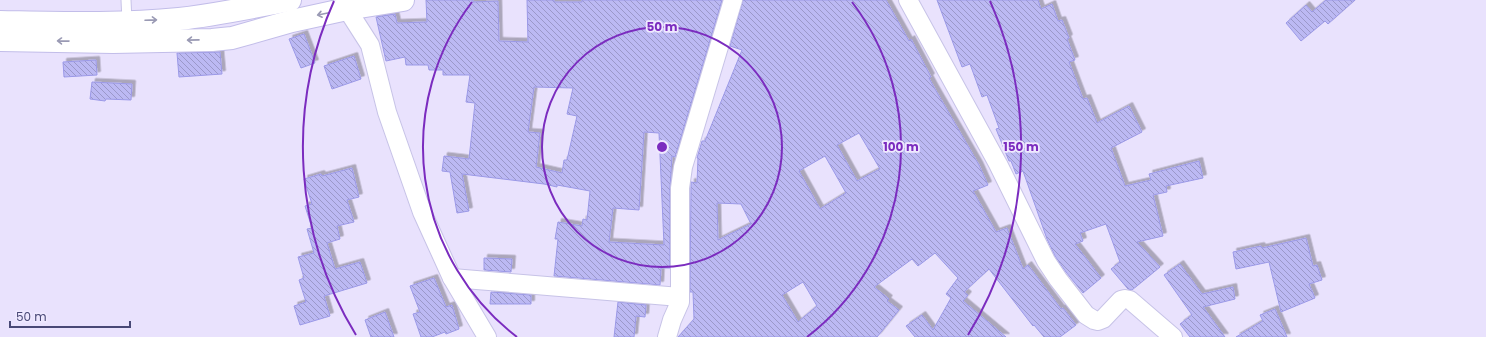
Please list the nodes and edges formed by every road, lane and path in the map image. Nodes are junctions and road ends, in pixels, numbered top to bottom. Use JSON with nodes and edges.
{"nodes":[{"id":1,"x":126,"y":0,"type":"edge"},
{"id":2,"x":290,"y":0,"type":"edge"},
{"id":3,"x":403,"y":0,"type":"edge"},
{"id":4,"x":733,"y":0,"type":"edge"},
{"id":5,"x":908,"y":0,"type":"edge"},
{"id":6,"x":347,"y":9,"type":"junction"},
{"id":7,"x":0,"y":22,"type":"edge"},
{"id":8,"x":117,"y":28,"type":"junction"},
{"id":9,"x":0,"y":40,"type":"edge"},
{"id":10,"x":452,"y":278,"type":"junction"},
{"id":11,"x":680,"y":297,"type":"junction"},
{"id":12,"x":487,"y":337,"type":"edge"},
{"id":13,"x":667,"y":337,"type":"edge"},
{"id":14,"x":1173,"y":337,"type":"edge"}],
"edges":[{"from":1,"to":8,"type":"lane"},
{"from":8,"to":2,"type":"main road","one_way":true},
{"from":3,"to":6,"type":"main road"},
{"from":4,"to":11,"type":"street"},
{"from":5,"to":14,"type":"street"},
{"from":6,"to":8,"type":"main road","one_way":true},
{"from":6,"to":10,"type":"street"},
{"from":7,"to":8,"type":"main road"},
{"from":8,"to":9,"type":"main road","one_way":true},
{"from":10,"to":11,"type":"street"},
{"from":10,"to":12,"type":"street"},
{"from":11,"to":13,"type":"street"}]}
